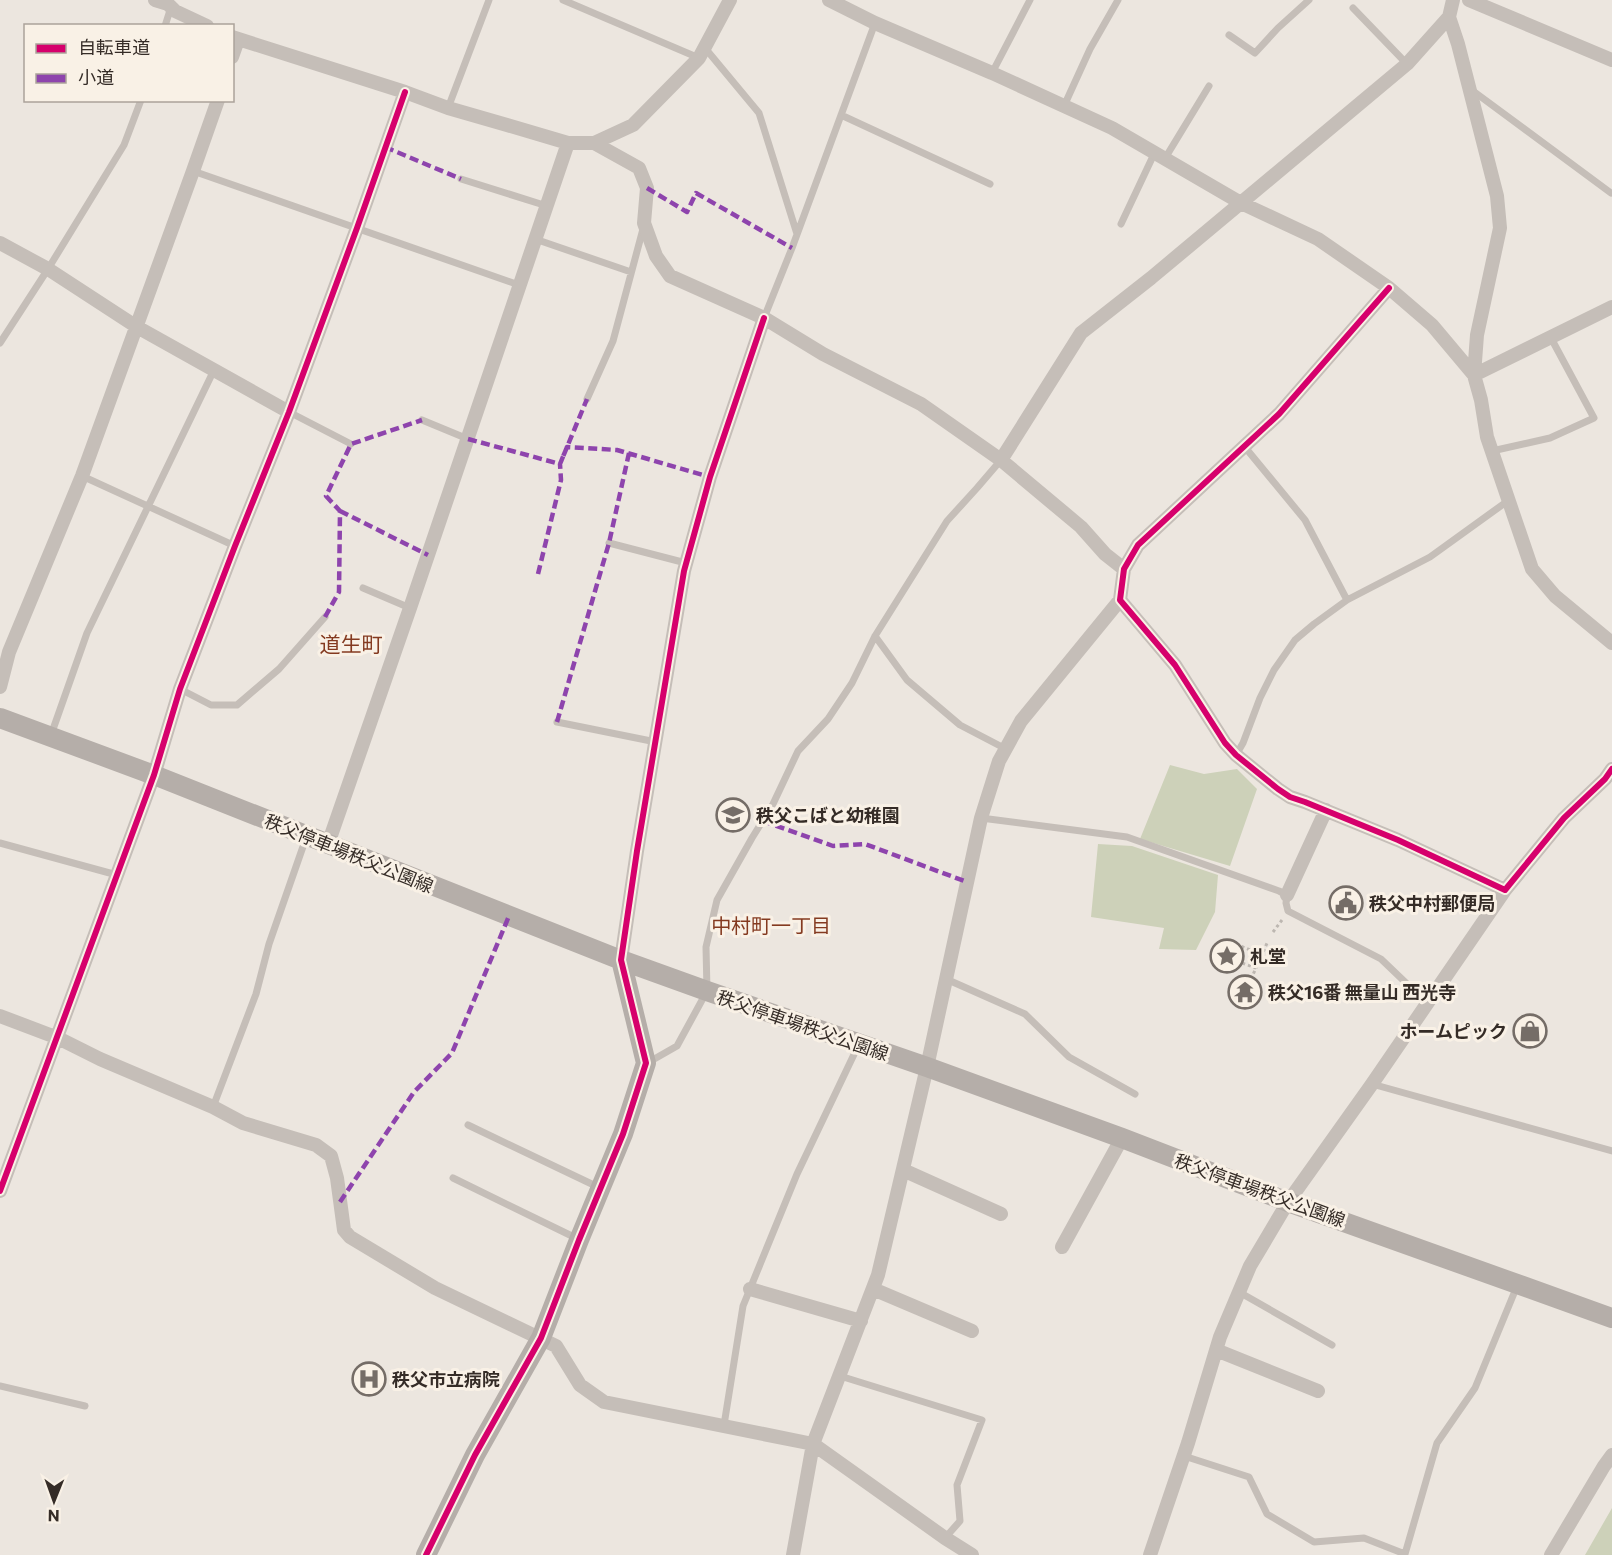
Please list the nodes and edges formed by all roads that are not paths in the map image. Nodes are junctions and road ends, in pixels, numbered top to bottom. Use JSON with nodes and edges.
{"nodes":[{"id":1,"x":489,"y":0,"type":"edge"},
{"id":2,"x":563,"y":0,"type":"edge"},
{"id":3,"x":730,"y":0,"type":"edge"},
{"id":4,"x":829,"y":0,"type":"edge"},
{"id":5,"x":1030,"y":0,"type":"edge"},
{"id":6,"x":1118,"y":0,"type":"edge"},
{"id":7,"x":1309,"y":0,"type":"edge"},
{"id":8,"x":1452,"y":0,"type":"edge"},
{"id":9,"x":1469,"y":0,"type":"edge"},
{"id":10,"x":166,"y":3,"type":"edge"},
{"id":11,"x":1353,"y":8,"type":"dead end"},
{"id":12,"x":1449,"y":17,"type":"junction"},
{"id":13,"x":875,"y":23,"type":"junction"},
{"id":14,"x":165,"y":24,"type":"edge"},
{"id":15,"x":203,"y":24,"type":"edge"},
{"id":16,"x":1229,"y":35,"type":"dead end"},
{"id":17,"x":236,"y":39,"type":"edge"},
{"id":18,"x":702,"y":53,"type":"junction"},
{"id":19,"x":1612,"y":60,"type":"edge"},
{"id":20,"x":1407,"y":64,"type":"junction"},
{"id":21,"x":992,"y":73,"type":"junction"},
{"id":22,"x":1209,"y":86,"type":"dead end"},
{"id":23,"x":1469,"y":88,"type":"junction"},
{"id":24,"x":405,"y":92,"type":"junction"},
{"id":25,"x":140,"y":102,"type":"edge"},
{"id":26,"x":217,"y":102,"type":"edge"},
{"id":27,"x":1064,"y":106,"type":"junction"},
{"id":28,"x":448,"y":108,"type":"junction"},
{"id":29,"x":841,"y":115,"type":"junction"},
{"id":30,"x":568,"y":143,"type":"junction"},
{"id":31,"x":594,"y":143,"type":"junction"},
{"id":32,"x":1159,"y":157,"type":"junction"},
{"id":33,"x":194,"y":171,"type":"junction"},
{"id":34,"x":461,"y":179,"type":"dead end"},
{"id":35,"x":990,"y":184,"type":"dead end"},
{"id":36,"x":1611,"y":193,"type":"edge"},
{"id":37,"x":1240,"y":203,"type":"junction"},
{"id":38,"x":547,"y":206,"type":"junction"},
{"id":39,"x":645,"y":223,"type":"junction"},
{"id":40,"x":1121,"y":224,"type":"dead end"},
{"id":41,"x":357,"y":228,"type":"junction"},
{"id":42,"x":797,"y":234,"type":"junction"},
{"id":43,"x":535,"y":239,"type":"junction"},
{"id":44,"x":0,"y":243,"type":"edge"},
{"id":45,"x":48,"y":269,"type":"junction"},
{"id":46,"x":631,"y":272,"type":"junction"},
{"id":47,"x":520,"y":285,"type":"junction"},
{"id":48,"x":1389,"y":288,"type":"junction"},
{"id":49,"x":1612,"y":307,"type":"edge"},
{"id":50,"x":764,"y":318,"type":"junction"},
{"id":51,"x":137,"y":327,"type":"junction"},
{"id":52,"x":1551,"y":338,"type":"junction"},
{"id":53,"x":0,"y":343,"type":"edge"},
{"id":54,"x":214,"y":370,"type":"junction"},
{"id":55,"x":1474,"y":375,"type":"junction"},
{"id":56,"x":587,"y":399,"type":"dead end"},
{"id":57,"x":289,"y":412,"type":"junction"},
{"id":58,"x":422,"y":420,"type":"dead end"},
{"id":59,"x":468,"y":439,"type":"junction"},
{"id":60,"x":351,"y":444,"type":"dead end"},
{"id":61,"x":1244,"y":446,"type":"junction"},
{"id":62,"x":1492,"y":451,"type":"junction"},
{"id":63,"x":1001,"y":460,"type":"junction"},
{"id":64,"x":82,"y":476,"type":"junction"},
{"id":65,"x":1509,"y":500,"type":"junction"},
{"id":66,"x":148,"y":506,"type":"junction"},
{"id":67,"x":609,"y":543,"type":"dead end"},
{"id":68,"x":235,"y":546,"type":"junction"},
{"id":69,"x":686,"y":563,"type":"junction"},
{"id":70,"x":1124,"y":569,"type":"junction"},
{"id":71,"x":363,"y":588,"type":"dead end"},
{"id":72,"x":1120,"y":600,"type":"junction"},
{"id":73,"x":1347,"y":600,"type":"junction"},
{"id":74,"x":410,"y":608,"type":"junction"},
{"id":75,"x":325,"y":616,"type":"dead end"},
{"id":76,"x":875,"y":636,"type":"junction"},
{"id":77,"x":1612,"y":643,"type":"edge"},
{"id":78,"x":5,"y":648,"type":"edge"},
{"id":79,"x":0,"y":687,"type":"edge"},
{"id":80,"x":180,"y":689,"type":"junction"},
{"id":81,"x":0,"y":718,"type":"edge"},
{"id":82,"x":557,"y":722,"type":"dead end"},
{"id":83,"x":50,"y":737,"type":"junction"},
{"id":84,"x":656,"y":742,"type":"junction"},
{"id":85,"x":1006,"y":749,"type":"junction"},
{"id":86,"x":1236,"y":755,"type":"junction"},
{"id":87,"x":1612,"y":769,"type":"edge"},
{"id":88,"x":154,"y":775,"type":"junction"},
{"id":89,"x":1326,"y":810,"type":"junction"},
{"id":90,"x":981,"y":818,"type":"junction"},
{"id":91,"x":306,"y":836,"type":"junction"},
{"id":92,"x":0,"y":843,"type":"edge"},
{"id":93,"x":328,"y":844,"type":"junction"},
{"id":94,"x":117,"y":875,"type":"junction"},
{"id":95,"x":1505,"y":890,"type":"junction"},
{"id":96,"x":1287,"y":895,"type":"junction"},
{"id":97,"x":621,"y":960,"type":"junction"},
{"id":98,"x":946,"y":979,"type":"junction"},
{"id":99,"x":707,"y":992,"type":"junction"},
{"id":100,"x":1427,"y":1003,"type":"junction"},
{"id":101,"x":0,"y":1016,"type":"edge"},
{"id":102,"x":58,"y":1038,"type":"junction"},
{"id":103,"x":858,"y":1044,"type":"junction"},
{"id":104,"x":646,"y":1063,"type":"junction"},
{"id":105,"x":927,"y":1067,"type":"junction"},
{"id":106,"x":1372,"y":1084,"type":"junction"},
{"id":107,"x":1135,"y":1094,"type":"dead end"},
{"id":108,"x":213,"y":1107,"type":"junction"},
{"id":109,"x":468,"y":1125,"type":"dead end"},
{"id":110,"x":1122,"y":1138,"type":"junction"},
{"id":111,"x":1612,"y":1151,"type":"edge"},
{"id":112,"x":903,"y":1170,"type":"junction"},
{"id":113,"x":453,"y":1178,"type":"dead end"},
{"id":114,"x":600,"y":1188,"type":"junction"},
{"id":115,"x":0,"y":1191,"type":"edge"},
{"id":116,"x":1288,"y":1202,"type":"junction"},
{"id":117,"x":1001,"y":1214,"type":"dead end"},
{"id":118,"x":579,"y":1240,"type":"junction"},
{"id":119,"x":1062,"y":1247,"type":"dead end"},
{"id":120,"x":1518,"y":1284,"type":"junction"},
{"id":121,"x":750,"y":1289,"type":"junction"},
{"id":122,"x":873,"y":1289,"type":"junction"},
{"id":123,"x":1239,"y":1292,"type":"junction"},
{"id":124,"x":1612,"y":1318,"type":"edge"},
{"id":125,"x":861,"y":1321,"type":"junction"},
{"id":126,"x":972,"y":1331,"type":"dead end"},
{"id":127,"x":542,"y":1338,"type":"junction"},
{"id":128,"x":1332,"y":1345,"type":"dead end"},
{"id":129,"x":1216,"y":1350,"type":"junction"},
{"id":130,"x":840,"y":1376,"type":"junction"},
{"id":131,"x":0,"y":1386,"type":"edge"},
{"id":132,"x":1318,"y":1391,"type":"dead end"},
{"id":133,"x":86,"y":1406,"type":"dead end"},
{"id":134,"x":724,"y":1425,"type":"junction"},
{"id":135,"x":813,"y":1444,"type":"junction"},
{"id":136,"x":1612,"y":1455,"type":"edge"},
{"id":137,"x":1184,"y":1456,"type":"junction"},
{"id":138,"x":945,"y":1538,"type":"junction"},
{"id":139,"x":426,"y":1555,"type":"edge"},
{"id":140,"x":793,"y":1555,"type":"edge"},
{"id":141,"x":972,"y":1555,"type":"edge"},
{"id":142,"x":1150,"y":1555,"type":"edge"},
{"id":143,"x":1551,"y":1555,"type":"edge"}],
"edges":[{"from":1,"to":28,"type":"lane"},
{"from":2,"to":18,"type":"lane"},
{"from":3,"to":18,"type":"street"},
{"from":4,"to":13,"type":"street"},
{"from":5,"to":21,"type":"lane"},
{"from":6,"to":27,"type":"lane"},
{"from":7,"to":16,"type":"lane"},
{"from":8,"to":12,"type":"street"},
{"from":9,"to":19,"type":"street"},
{"from":10,"to":14,"type":"lane"},
{"from":10,"to":15,"type":"street"},
{"from":11,"to":20,"type":"lane"},
{"from":12,"to":20,"type":"street"},
{"from":12,"to":23,"type":"street"},
{"from":13,"to":21,"type":"street"},
{"from":13,"to":29,"type":"lane"},
{"from":17,"to":24,"type":"street"},
{"from":18,"to":31,"type":"street"},
{"from":18,"to":42,"type":"lane"},
{"from":20,"to":37,"type":"street"},
{"from":21,"to":27,"type":"street"},
{"from":22,"to":32,"type":"lane"},
{"from":23,"to":36,"type":"lane"},
{"from":23,"to":55,"type":"street"},
{"from":24,"to":28,"type":"street"},
{"from":24,"to":41,"type":"street"},
{"from":25,"to":45,"type":"lane"},
{"from":26,"to":33,"type":"street"},
{"from":27,"to":32,"type":"street"},
{"from":28,"to":30,"type":"street"},
{"from":29,"to":35,"type":"lane"},
{"from":29,"to":42,"type":"lane"},
{"from":30,"to":31,"type":"street"},
{"from":30,"to":38,"type":"street"},
{"from":31,"to":39,"type":"street"},
{"from":32,"to":37,"type":"street"},
{"from":32,"to":40,"type":"lane"},
{"from":33,"to":41,"type":"lane"},
{"from":33,"to":51,"type":"street"},
{"from":34,"to":38,"type":"lane"},
{"from":37,"to":48,"type":"street"},
{"from":37,"to":63,"type":"street"},
{"from":38,"to":43,"type":"street"},
{"from":39,"to":46,"type":"lane"},
{"from":39,"to":50,"type":"street"},
{"from":41,"to":47,"type":"lane"},
{"from":41,"to":57,"type":"street"},
{"from":42,"to":50,"type":"lane"},
{"from":43,"to":46,"type":"lane"},
{"from":43,"to":47,"type":"street"},
{"from":44,"to":45,"type":"street"},
{"from":45,"to":51,"type":"street"},
{"from":45,"to":53,"type":"lane"},
{"from":46,"to":56,"type":"lane"},
{"from":47,"to":59,"type":"street"},
{"from":48,"to":55,"type":"street"},
{"from":48,"to":61,"type":"street"},
{"from":49,"to":52,"type":"street"},
{"from":50,"to":63,"type":"street"},
{"from":50,"to":69,"type":"street"},
{"from":51,"to":54,"type":"street"},
{"from":51,"to":64,"type":"street"},
{"from":52,"to":55,"type":"street"},
{"from":52,"to":62,"type":"lane"},
{"from":54,"to":57,"type":"street"},
{"from":54,"to":66,"type":"lane"},
{"from":55,"to":62,"type":"street"},
{"from":57,"to":60,"type":"lane"},
{"from":57,"to":68,"type":"street"},
{"from":58,"to":59,"type":"lane"},
{"from":59,"to":74,"type":"street"},
{"from":61,"to":70,"type":"street"},
{"from":61,"to":73,"type":"lane"},
{"from":62,"to":65,"type":"street"},
{"from":63,"to":70,"type":"street"},
{"from":63,"to":76,"type":"lane"},
{"from":64,"to":66,"type":"lane"},
{"from":64,"to":78,"type":"street"},
{"from":65,"to":73,"type":"lane"},
{"from":65,"to":77,"type":"street"},
{"from":66,"to":68,"type":"lane"},
{"from":66,"to":83,"type":"lane"},
{"from":67,"to":69,"type":"lane"},
{"from":68,"to":80,"type":"street"},
{"from":69,"to":84,"type":"street"},
{"from":70,"to":72,"type":"street"},
{"from":71,"to":74,"type":"lane"},
{"from":72,"to":85,"type":"street"},
{"from":72,"to":86,"type":"street"},
{"from":73,"to":86,"type":"lane"},
{"from":74,"to":93,"type":"street"},
{"from":75,"to":80,"type":"lane"},
{"from":76,"to":85,"type":"lane"},
{"from":76,"to":99,"type":"lane"},
{"from":78,"to":79,"type":"street"},
{"from":80,"to":88,"type":"street"},
{"from":81,"to":83,"type":"main road","name":"秩父停車場秩父公園線"},
{"from":82,"to":84,"type":"lane"},
{"from":83,"to":88,"type":"main road","name":"秩父停車場秩父公園線"},
{"from":84,"to":97,"type":"street"},
{"from":85,"to":90,"type":"street"},
{"from":86,"to":89,"type":"street"},
{"from":87,"to":95,"type":"street"},
{"from":88,"to":91,"type":"main road","name":"秩父停車場秩父公園線"},
{"from":88,"to":94,"type":"street"},
{"from":89,"to":95,"type":"street"},
{"from":89,"to":96,"type":"street"},
{"from":90,"to":96,"type":"lane"},
{"from":90,"to":98,"type":"street"},
{"from":91,"to":93,"type":"main road","name":"秩父停車場秩父公園線"},
{"from":91,"to":108,"type":"lane"},
{"from":92,"to":94,"type":"lane"},
{"from":93,"to":97,"type":"main road","name":"秩父停車場秩父公園線"},
{"from":94,"to":102,"type":"street"},
{"from":95,"to":100,"type":"street"},
{"from":96,"to":100,"type":"lane"},
{"from":97,"to":99,"type":"main road","name":"秩父停車場秩父公園線"},
{"from":97,"to":104,"type":"main road"},
{"from":98,"to":105,"type":"street"},
{"from":98,"to":107,"type":"lane"},
{"from":99,"to":103,"type":"main road","name":"秩父停車場秩父公園線"},
{"from":99,"to":104,"type":"lane"},
{"from":100,"to":106,"type":"street"},
{"from":101,"to":102,"type":"street"},
{"from":102,"to":108,"type":"street"},
{"from":102,"to":115,"type":"street"},
{"from":103,"to":105,"type":"main road","name":"秩父停車場秩父公園線"},
{"from":103,"to":121,"type":"lane"},
{"from":104,"to":114,"type":"main road"},
{"from":105,"to":110,"type":"main road","name":"秩父停車場秩父公園線"},
{"from":105,"to":112,"type":"street"},
{"from":106,"to":111,"type":"lane"},
{"from":106,"to":116,"type":"street"},
{"from":108,"to":127,"type":"street"},
{"from":109,"to":114,"type":"lane"},
{"from":110,"to":116,"type":"main road","name":"秩父停車場秩父公園線"},
{"from":110,"to":119,"type":"street"},
{"from":112,"to":117,"type":"street"},
{"from":112,"to":122,"type":"street"},
{"from":113,"to":118,"type":"lane"},
{"from":114,"to":118,"type":"main road"},
{"from":116,"to":120,"type":"main road","name":"秩父停車場秩父公園線"},
{"from":116,"to":123,"type":"street"},
{"from":118,"to":127,"type":"main road"},
{"from":120,"to":124,"type":"main road","name":"秩父停車場秩父公園線"},
{"from":120,"to":137,"type":"lane"},
{"from":121,"to":125,"type":"street"},
{"from":121,"to":134,"type":"lane"},
{"from":122,"to":125,"type":"street"},
{"from":122,"to":126,"type":"street"},
{"from":123,"to":128,"type":"lane"},
{"from":123,"to":129,"type":"street"},
{"from":125,"to":130,"type":"street"},
{"from":127,"to":134,"type":"street"},
{"from":127,"to":139,"type":"main road"},
{"from":129,"to":132,"type":"street"},
{"from":129,"to":137,"type":"street"},
{"from":130,"to":135,"type":"street"},
{"from":130,"to":138,"type":"lane"},
{"from":131,"to":133,"type":"lane"},
{"from":134,"to":135,"type":"street"},
{"from":135,"to":138,"type":"street"},
{"from":135,"to":140,"type":"street"},
{"from":136,"to":143,"type":"street"},
{"from":137,"to":142,"type":"street"},
{"from":138,"to":141,"type":"street"}]}
